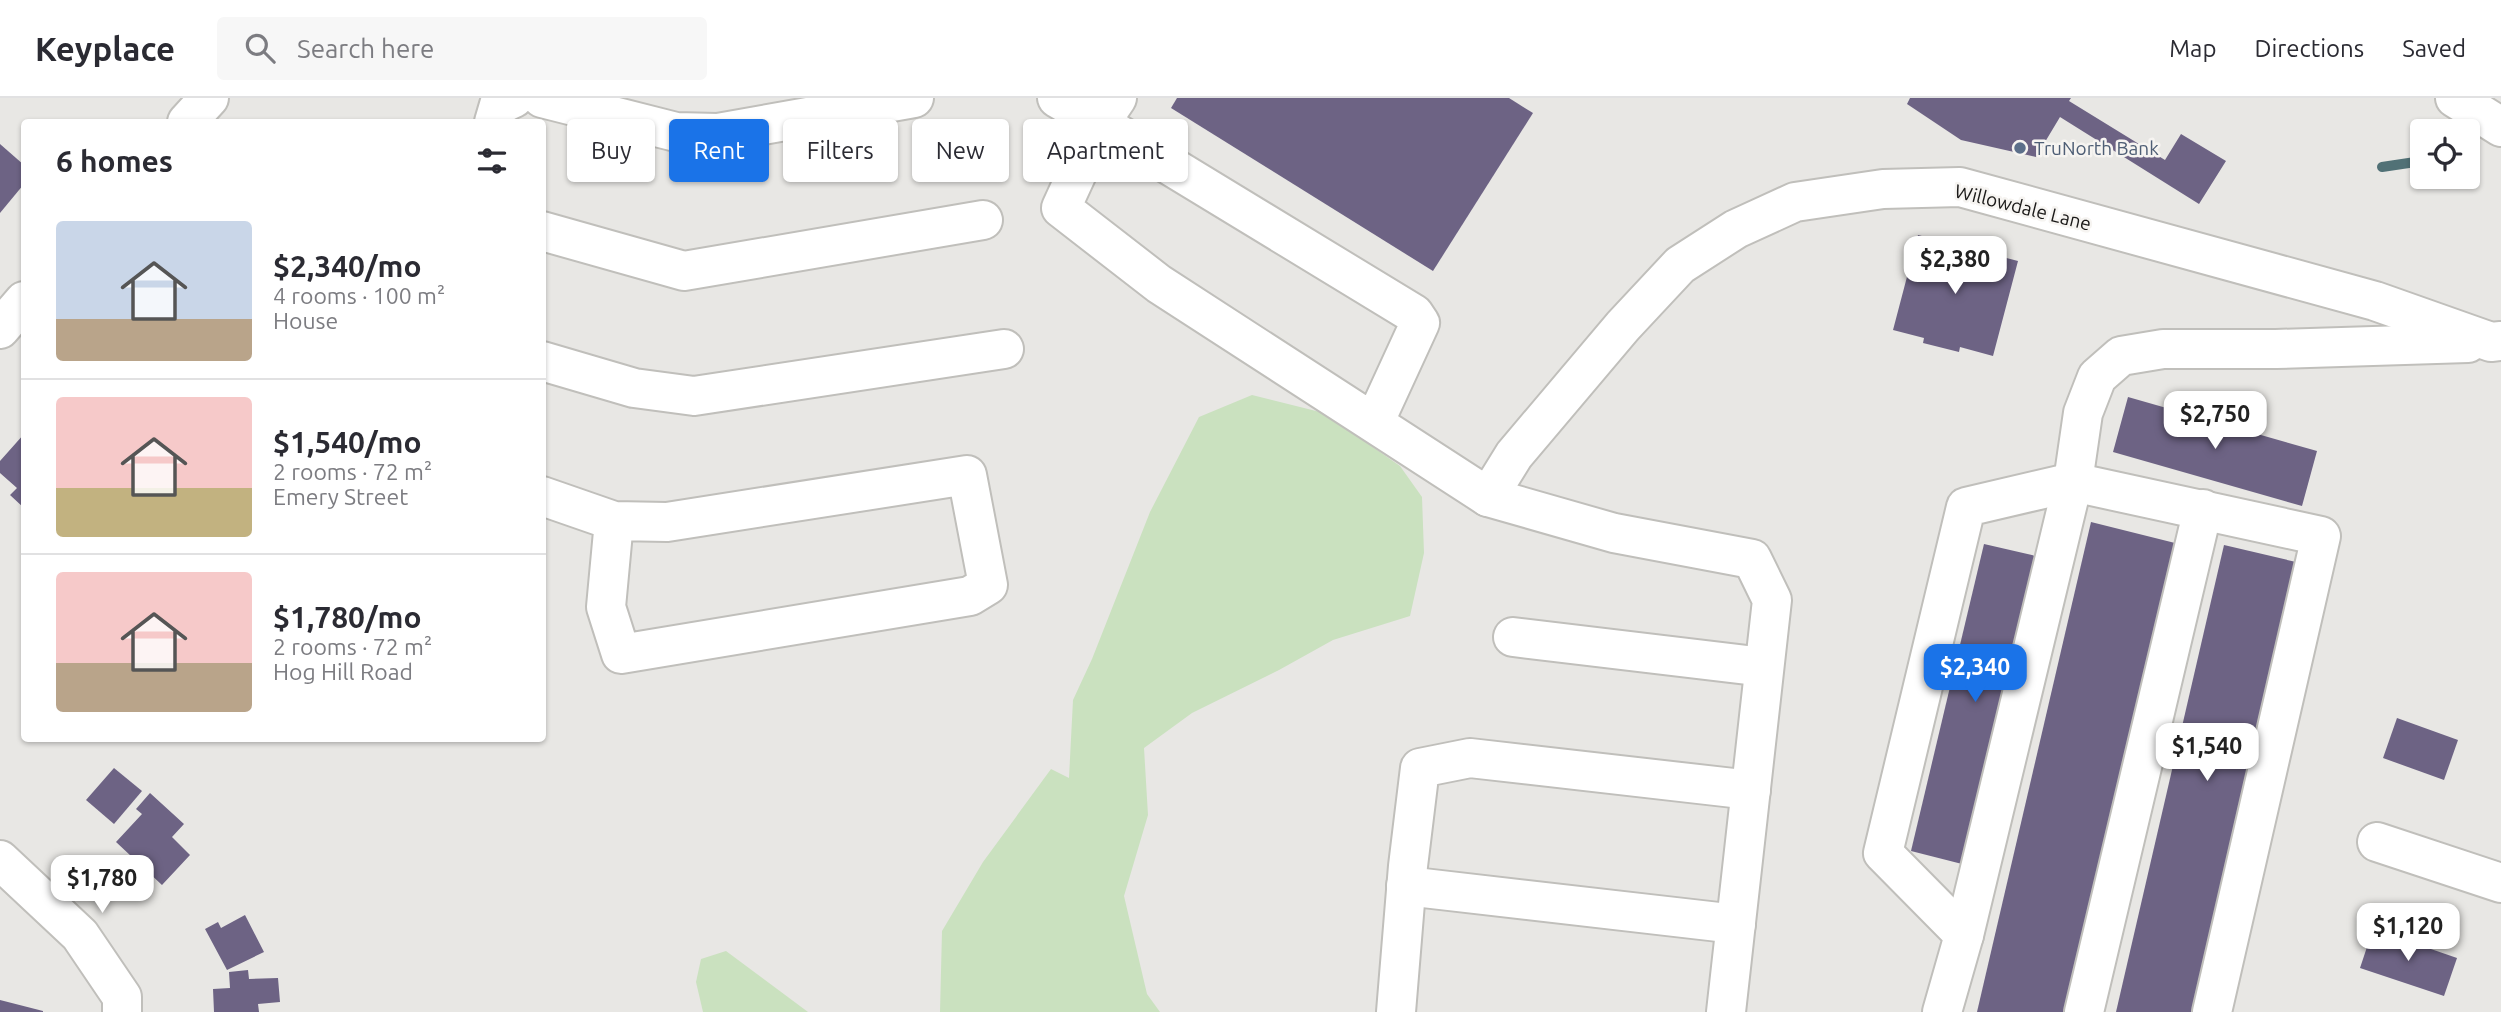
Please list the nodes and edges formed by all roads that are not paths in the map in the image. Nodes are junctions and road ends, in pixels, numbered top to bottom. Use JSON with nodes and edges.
{"nodes":[{"id":1,"x":209,"y":98,"type":"edge"},
{"id":2,"x":514,"y":98,"type":"edge"},
{"id":3,"x":542,"y":98,"type":"edge"},
{"id":4,"x":914,"y":98,"type":"edge"},
{"id":5,"x":1057,"y":98,"type":"edge"},
{"id":6,"x":2455,"y":98,"type":"edge"},
{"id":7,"x":1109,"y":111,"type":"edge"},
{"id":8,"x":190,"y":119,"type":"edge"},
{"id":9,"x":495,"y":119,"type":"edge"},
{"id":10,"x":2501,"y":127,"type":"edge"},
{"id":11,"x":984,"y":220,"type":"dead end"},
{"id":12,"x":546,"y":232,"type":"edge"},
{"id":13,"x":21,"y":304,"type":"edge"},
{"id":14,"x":0,"y":329,"type":"edge"},
{"id":15,"x":2496,"y":341,"type":"edge"},
{"id":16,"x":1004,"y":349,"type":"dead end"},
{"id":17,"x":546,"y":362,"type":"edge"},
{"id":18,"x":1374,"y":423,"type":"junction"},
{"id":19,"x":2073,"y":482,"type":"junction"},
{"id":20,"x":546,"y":497,"type":"edge"},
{"id":21,"x":1488,"y":497,"type":"junction"},
{"id":22,"x":2203,"y":509,"type":"junction"},
{"id":23,"x":614,"y":521,"type":"junction"},
{"id":24,"x":1513,"y":637,"type":"dead end"},
{"id":25,"x":1764,"y":667,"type":"junction"},
{"id":26,"x":1751,"y":790,"type":"junction"},
{"id":27,"x":2378,"y":842,"type":"dead end"},
{"id":28,"x":0,"y":860,"type":"edge"},
{"id":29,"x":2501,"y":883,"type":"edge"},
{"id":30,"x":1406,"y":886,"type":"junction"},
{"id":31,"x":1736,"y":925,"type":"junction"},
{"id":32,"x":1964,"y":935,"type":"junction"},
{"id":33,"x":122,"y":1012,"type":"edge"},
{"id":34,"x":1396,"y":1012,"type":"edge"},
{"id":35,"x":1726,"y":1012,"type":"edge"},
{"id":36,"x":1942,"y":1012,"type":"edge"},
{"id":37,"x":2084,"y":1012,"type":"edge"},
{"id":38,"x":2212,"y":1012,"type":"edge"}],
"edges":[{"from":1,"to":8,"type":"main road"},
{"from":2,"to":9,"type":"main road"},
{"from":3,"to":4,"type":"main road"},
{"from":5,"to":7,"type":"main road"},
{"from":6,"to":10,"type":"main road"},
{"from":7,"to":18,"type":"main road"},
{"from":7,"to":18,"type":"main road"},
{"from":11,"to":12,"type":"main road"},
{"from":13,"to":14,"type":"main road"},
{"from":15,"to":19,"type":"main road"},
{"from":15,"to":21,"type":"main road","name":"Willowdale Lane"},
{"from":16,"to":17,"type":"main road"},
{"from":18,"to":21,"type":"main road"},
{"from":19,"to":22,"type":"main road"},
{"from":19,"to":32,"type":"main road"},
{"from":19,"to":32,"type":"main road"},
{"from":20,"to":23,"type":"main road"},
{"from":21,"to":25,"type":"main road"},
{"from":22,"to":37,"type":"main road"},
{"from":22,"to":38,"type":"main road"},
{"from":23,"to":23,"type":"main road"},
{"from":24,"to":25,"type":"main road"},
{"from":25,"to":26,"type":"main road"},
{"from":26,"to":30,"type":"main road"},
{"from":26,"to":31,"type":"main road"},
{"from":27,"to":29,"type":"main road"},
{"from":28,"to":33,"type":"main road"},
{"from":30,"to":31,"type":"main road"},
{"from":30,"to":34,"type":"main road"},
{"from":31,"to":35,"type":"main road"},
{"from":32,"to":36,"type":"main road"}]}
